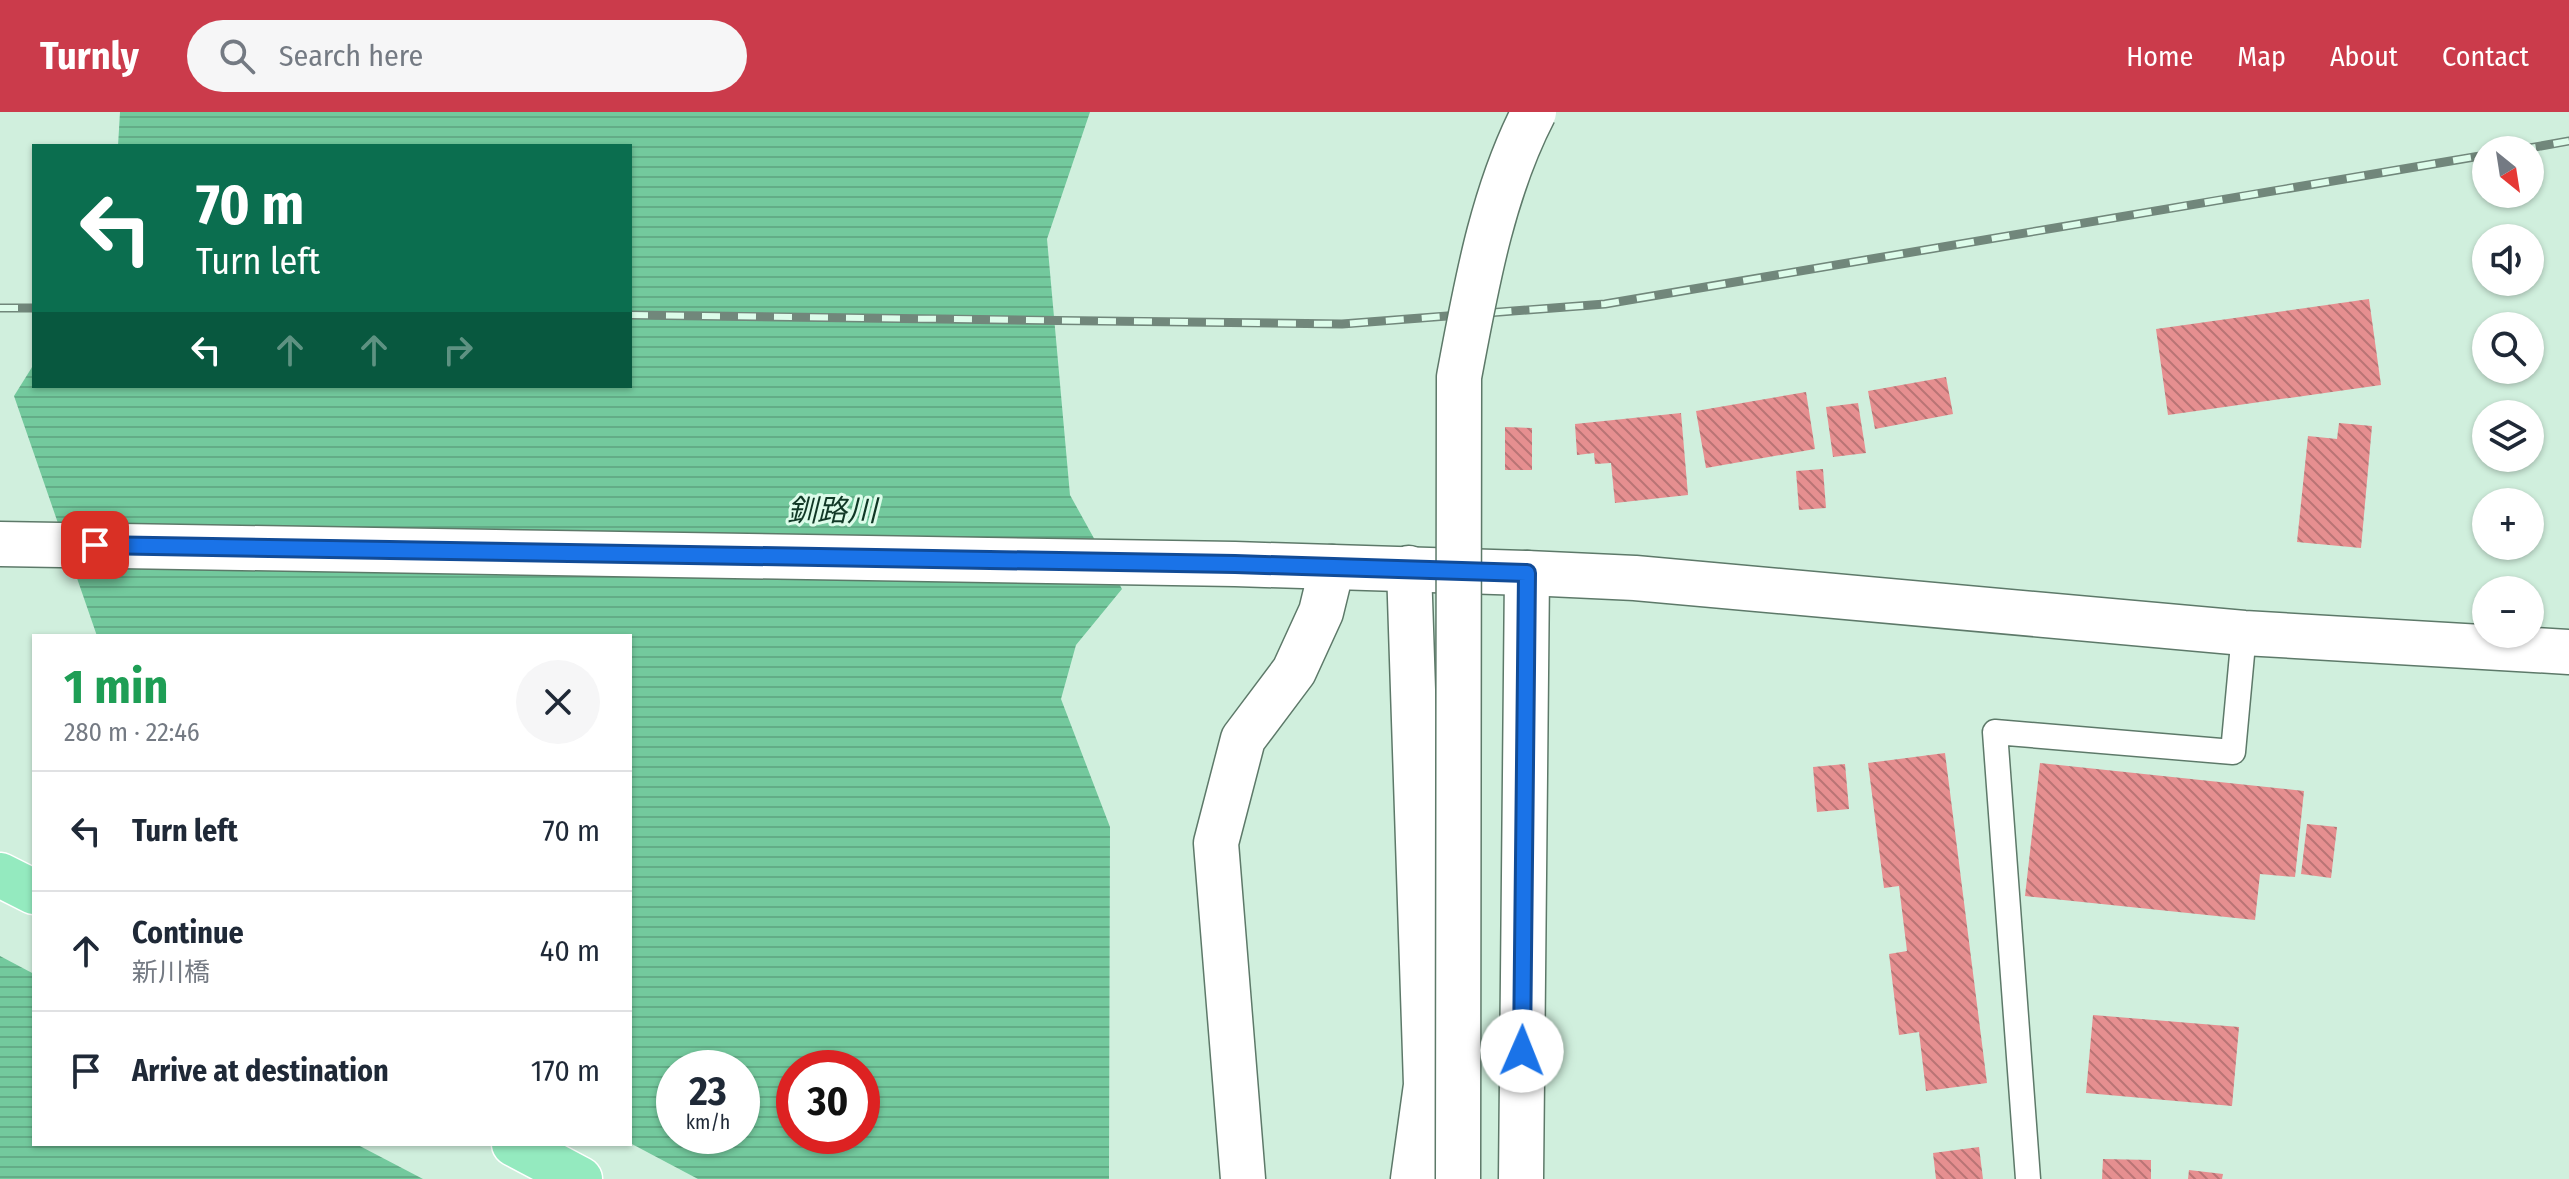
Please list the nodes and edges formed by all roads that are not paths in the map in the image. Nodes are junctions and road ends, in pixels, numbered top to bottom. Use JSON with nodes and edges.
{"nodes":[{"id":1,"x":1534,"y":112,"type":"edge"},
{"id":2,"x":0,"y":544,"type":"edge"},
{"id":3,"x":1332,"y":567,"type":"junction"},
{"id":4,"x":1409,"y":568,"type":"junction"},
{"id":5,"x":1527,"y":573,"type":"junction"},
{"id":6,"x":2244,"y":633,"type":"junction"},
{"id":7,"x":2569,"y":652,"type":"edge"},
{"id":8,"x":0,"y":875,"type":"edge"},
{"id":9,"x":32,"y":891,"type":"edge"},
{"id":10,"x":518,"y":1146,"type":"edge"},
{"id":11,"x":580,"y":1179,"type":"edge"},
{"id":12,"x":1243,"y":1179,"type":"edge"},
{"id":13,"x":1413,"y":1179,"type":"edge"},
{"id":14,"x":1458,"y":1179,"type":"edge"},
{"id":15,"x":1521,"y":1179,"type":"edge"},
{"id":16,"x":2028,"y":1179,"type":"edge"}],
"edges":[{"from":1,"to":14,"type":"street","bridge":true},
{"from":2,"to":3,"type":"street"},
{"from":3,"to":4,"type":"street"},
{"from":3,"to":12,"type":"street"},
{"from":4,"to":5,"type":"street"},
{"from":4,"to":13,"type":"street"},
{"from":5,"to":6,"type":"street"},
{"from":5,"to":15,"type":"street"},
{"from":6,"to":7,"type":"street"},
{"from":6,"to":16,"type":"lane"},
{"from":8,"to":9,"type":"highway"},
{"from":10,"to":11,"type":"highway"}]}
